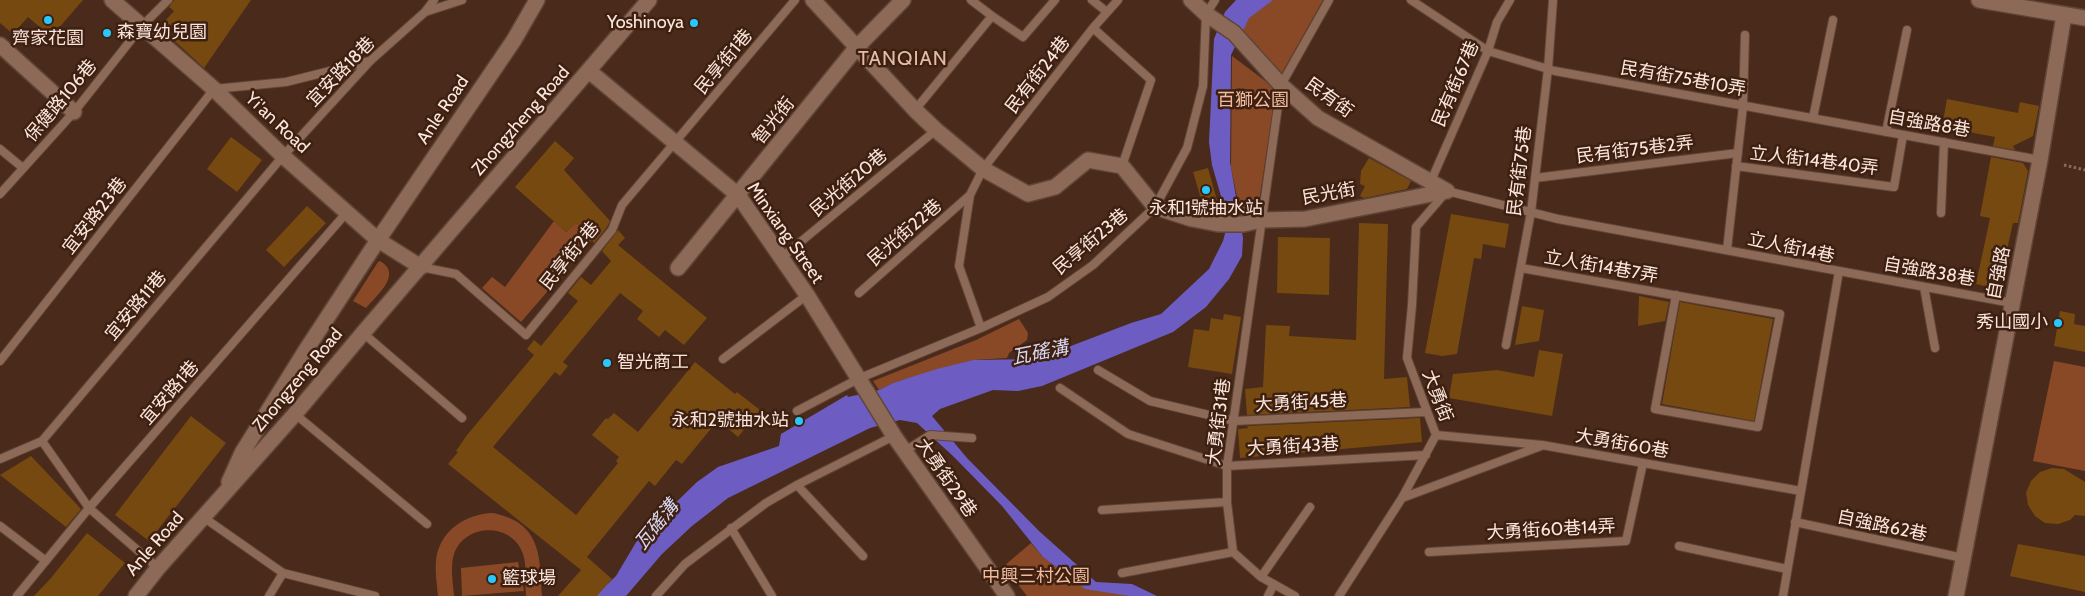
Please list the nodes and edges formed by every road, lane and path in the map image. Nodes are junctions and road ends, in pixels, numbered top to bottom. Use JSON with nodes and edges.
{"nodes":[{"id":1,"x":112,"y":0,"type":"edge"},
{"id":2,"x":168,"y":0,"type":"edge"},
{"id":3,"x":434,"y":0,"type":"edge"},
{"id":4,"x":462,"y":0,"type":"edge"},
{"id":5,"x":537,"y":0,"type":"edge"},
{"id":6,"x":649,"y":0,"type":"edge"},
{"id":7,"x":795,"y":0,"type":"edge"},
{"id":8,"x":813,"y":0,"type":"edge"},
{"id":9,"x":903,"y":0,"type":"edge"},
{"id":10,"x":971,"y":0,"type":"edge"},
{"id":11,"x":1055,"y":0,"type":"edge"},
{"id":12,"x":1092,"y":0,"type":"edge"},
{"id":13,"x":1118,"y":0,"type":"edge"},
{"id":14,"x":1191,"y":0,"type":"edge"},
{"id":15,"x":1215,"y":0,"type":"edge"},
{"id":16,"x":1329,"y":0,"type":"edge"},
{"id":17,"x":1411,"y":0,"type":"edge"},
{"id":18,"x":1510,"y":0,"type":"edge"},
{"id":19,"x":1553,"y":0,"type":"edge"},
{"id":20,"x":1979,"y":0,"type":"edge"},
{"id":21,"x":425,"y":12,"type":"junction"},
{"id":22,"x":1107,"y":12,"type":"junction"},
{"id":23,"x":1206,"y":14,"type":"junction"},
{"id":24,"x":2064,"y":14,"type":"junction"},
{"id":25,"x":992,"y":16,"type":"junction"},
{"id":26,"x":2085,"y":18,"type":"edge"},
{"id":27,"x":1833,"y":20,"type":"dead end"},
{"id":28,"x":142,"y":26,"type":"junction"},
{"id":29,"x":1094,"y":28,"type":"junction"},
{"id":30,"x":1907,"y":30,"type":"dead end"},
{"id":31,"x":1745,"y":35,"type":"dead end"},
{"id":32,"x":0,"y":46,"type":"edge"},
{"id":33,"x":857,"y":47,"type":"junction"},
{"id":34,"x":1488,"y":51,"type":"junction"},
{"id":35,"x":370,"y":61,"type":"junction"},
{"id":36,"x":1548,"y":69,"type":"junction"},
{"id":37,"x":589,"y":71,"type":"junction"},
{"id":38,"x":1281,"y":85,"type":"junction"},
{"id":39,"x":214,"y":89,"type":"junction"},
{"id":40,"x":1743,"y":106,"type":"junction"},
{"id":41,"x":915,"y":110,"type":"junction"},
{"id":42,"x":74,"y":112,"type":"junction"},
{"id":43,"x":1813,"y":118,"type":"junction"},
{"id":44,"x":936,"y":130,"type":"junction"},
{"id":45,"x":1886,"y":132,"type":"junction"},
{"id":46,"x":1903,"y":135,"type":"junction"},
{"id":47,"x":1944,"y":142,"type":"junction"},
{"id":48,"x":676,"y":143,"type":"junction"},
{"id":49,"x":0,"y":149,"type":"edge"},
{"id":50,"x":1738,"y":153,"type":"junction"},
{"id":51,"x":283,"y":156,"type":"junction"},
{"id":52,"x":2040,"y":160,"type":"junction"},
{"id":53,"x":2064,"y":165,"type":"dead end"},
{"id":54,"x":1122,"y":166,"type":"junction"},
{"id":55,"x":1736,"y":166,"type":"junction"},
{"id":56,"x":23,"y":168,"type":"junction"},
{"id":57,"x":983,"y":169,"type":"junction"},
{"id":58,"x":2085,"y":170,"type":"edge"},
{"id":59,"x":1535,"y":178,"type":"junction"},
{"id":60,"x":1431,"y":182,"type":"junction"},
{"id":61,"x":1447,"y":191,"type":"junction"},
{"id":62,"x":0,"y":194,"type":"edge"},
{"id":63,"x":738,"y":195,"type":"junction"},
{"id":64,"x":970,"y":195,"type":"junction"},
{"id":65,"x":1155,"y":207,"type":"junction"},
{"id":66,"x":348,"y":211,"type":"junction"},
{"id":67,"x":1531,"y":212,"type":"junction"},
{"id":68,"x":1941,"y":213,"type":"dead end"},
{"id":69,"x":1262,"y":220,"type":"junction"},
{"id":70,"x":378,"y":240,"type":"junction"},
{"id":71,"x":1727,"y":250,"type":"junction"},
{"id":72,"x":781,"y":258,"type":"junction"},
{"id":73,"x":422,"y":267,"type":"junction"},
{"id":74,"x":678,"y":268,"type":"dead end"},
{"id":75,"x":1521,"y":268,"type":"junction"},
{"id":76,"x":1839,"y":271,"type":"junction"},
{"id":77,"x":1924,"y":287,"type":"junction"},
{"id":78,"x":859,"y":293,"type":"dead end"},
{"id":79,"x":1676,"y":295,"type":"junction"},
{"id":80,"x":807,"y":296,"type":"junction"},
{"id":81,"x":2012,"y":303,"type":"junction"},
{"id":82,"x":981,"y":328,"type":"junction"},
{"id":83,"x":362,"y":333,"type":"junction"},
{"id":84,"x":1506,"y":345,"type":"dead end"},
{"id":85,"x":1935,"y":348,"type":"dead end"},
{"id":86,"x":723,"y":359,"type":"dead end"},
{"id":87,"x":0,"y":361,"type":"edge"},
{"id":88,"x":1098,"y":370,"type":"dead end"},
{"id":89,"x":860,"y":378,"type":"junction"},
{"id":90,"x":1060,"y":388,"type":"dead end"},
{"id":91,"x":797,"y":411,"type":"dead end"},
{"id":92,"x":1426,"y":412,"type":"junction"},
{"id":93,"x":295,"y":414,"type":"junction"},
{"id":94,"x":462,"y":418,"type":"dead end"},
{"id":95,"x":1234,"y":421,"type":"junction"},
{"id":96,"x":1436,"y":435,"type":"junction"},
{"id":97,"x":894,"y":436,"type":"junction"},
{"id":98,"x":972,"y":438,"type":"dead end"},
{"id":99,"x":42,"y":440,"type":"junction"},
{"id":100,"x":1542,"y":445,"type":"junction"},
{"id":101,"x":905,"y":451,"type":"junction"},
{"id":102,"x":1426,"y":455,"type":"junction"},
{"id":103,"x":0,"y":458,"type":"edge"},
{"id":104,"x":1643,"y":463,"type":"junction"},
{"id":105,"x":1227,"y":466,"type":"junction"},
{"id":106,"x":796,"y":485,"type":"junction"},
{"id":107,"x":1800,"y":491,"type":"junction"},
{"id":108,"x":223,"y":494,"type":"junction"},
{"id":109,"x":1402,"y":498,"type":"junction"},
{"id":110,"x":1227,"y":502,"type":"junction"},
{"id":111,"x":1310,"y":507,"type":"dead end"},
{"id":112,"x":89,"y":508,"type":"junction"},
{"id":113,"x":1102,"y":510,"type":"dead end"},
{"id":114,"x":203,"y":517,"type":"junction"},
{"id":115,"x":1795,"y":522,"type":"junction"},
{"id":116,"x":427,"y":524,"type":"dead end"},
{"id":117,"x":0,"y":526,"type":"edge"},
{"id":118,"x":731,"y":528,"type":"junction"},
{"id":119,"x":1679,"y":546,"type":"dead end"},
{"id":120,"x":1233,"y":552,"type":"junction"},
{"id":121,"x":1429,"y":552,"type":"dead end"},
{"id":122,"x":863,"y":556,"type":"dead end"},
{"id":123,"x":1963,"y":558,"type":"junction"},
{"id":124,"x":46,"y":561,"type":"junction"},
{"id":125,"x":158,"y":568,"type":"junction"},
{"id":126,"x":1787,"y":569,"type":"junction"},
{"id":127,"x":283,"y":573,"type":"junction"},
{"id":128,"x":1122,"y":573,"type":"dead end"},
{"id":129,"x":1261,"y":577,"type":"junction"},
{"id":130,"x":1274,"y":584,"type":"junction"},
{"id":131,"x":17,"y":596,"type":"edge"},
{"id":132,"x":136,"y":596,"type":"edge"},
{"id":133,"x":269,"y":596,"type":"edge"},
{"id":134,"x":375,"y":596,"type":"edge"},
{"id":135,"x":656,"y":596,"type":"edge"},
{"id":136,"x":772,"y":596,"type":"edge"},
{"id":137,"x":1007,"y":596,"type":"edge"},
{"id":138,"x":1268,"y":596,"type":"edge"},
{"id":139,"x":1295,"y":596,"type":"edge"},
{"id":140,"x":1338,"y":596,"type":"edge"},
{"id":141,"x":1783,"y":596,"type":"edge"},
{"id":142,"x":1956,"y":596,"type":"edge"}],
"edges":[{"from":1,"to":28,"type":"street","name":"Yi'an Road"},
{"from":2,"to":28,"type":"lane","name":"保健路106巷"},
{"from":3,"to":21,"type":"lane"},
{"from":4,"to":21,"type":"lane"},
{"from":5,"to":70,"type":"street","name":"Anle Road"},
{"from":6,"to":37,"type":"street","name":"Zhongzheng Road"},
{"from":7,"to":48,"type":"lane","name":"民享街1巷"},
{"from":8,"to":33,"type":"street"},
{"from":9,"to":33,"type":"street","name":"智光街"},
{"from":10,"to":25,"type":"lane"},
{"from":11,"to":25,"type":"lane"},
{"from":12,"to":22,"type":"lane"},
{"from":13,"to":22,"type":"lane","name":"民有街24巷"},
{"from":14,"to":23,"type":"street","name":"民有街"},
{"from":15,"to":23,"type":"lane"},
{"from":16,"to":38,"type":"lane"},
{"from":17,"to":34,"type":"lane","name":"民有街75巷10弄"},
{"from":18,"to":34,"type":"lane","name":"民有街67巷"},
{"from":19,"to":36,"type":"lane","name":"民有街75巷"},
{"from":20,"to":24,"type":"street"},
{"from":21,"to":35,"type":"lane","name":"宜安路18巷"},
{"from":22,"to":29,"type":"lane","name":"民有街24巷"},
{"from":23,"to":38,"type":"street","name":"民有街"},
{"from":23,"to":65,"type":"lane","name":"民享街23巷"},
{"from":24,"to":26,"type":"street"},
{"from":24,"to":52,"type":"street","name":"自強路"},
{"from":25,"to":41,"type":"lane"},
{"from":27,"to":43,"type":"lane"},
{"from":28,"to":39,"type":"street","name":"Yi'an Road"},
{"from":28,"to":42,"type":"lane","name":"保健路106巷"},
{"from":29,"to":54,"type":"lane"},
{"from":29,"to":57,"type":"lane","name":"民有街24巷"},
{"from":30,"to":45,"type":"lane"},
{"from":31,"to":40,"type":"lane"},
{"from":32,"to":42,"type":"street"},
{"from":33,"to":41,"type":"street"},
{"from":33,"to":63,"type":"street","name":"智光街"},
{"from":34,"to":36,"type":"lane","name":"民有街75巷10弄"},
{"from":34,"to":60,"type":"lane","name":"民有街67巷"},
{"from":35,"to":39,"type":"lane"},
{"from":35,"to":51,"type":"lane","name":"宜安路18巷"},
{"from":36,"to":40,"type":"lane","name":"民有街75巷10弄"},
{"from":36,"to":59,"type":"lane","name":"民有街75巷"},
{"from":37,"to":48,"type":"street","name":"Minxiang Street"},
{"from":37,"to":73,"type":"street","name":"Zhongzheng Road"},
{"from":38,"to":60,"type":"street","name":"民有街"},
{"from":38,"to":69,"type":"lane","name":"大勇街31巷"},
{"from":39,"to":51,"type":"street","name":"Yi'an Road"},
{"from":39,"to":87,"type":"lane","name":"宜安路23巷"},
{"from":40,"to":43,"type":"lane","name":"民有街75巷10弄"},
{"from":40,"to":50,"type":"lane"},
{"from":41,"to":44,"type":"street"},
{"from":42,"to":56,"type":"lane","name":"保健路106巷"},
{"from":43,"to":45,"type":"lane","name":"自強路8巷"},
{"from":44,"to":57,"type":"street"},
{"from":44,"to":72,"type":"lane","name":"民光街20巷"},
{"from":45,"to":46,"type":"lane","name":"自強路8巷"},
{"from":46,"to":47,"type":"lane","name":"自強路8巷"},
{"from":46,"to":55,"type":"lane","name":"立人街14巷40弄"},
{"from":47,"to":52,"type":"lane","name":"自強路8巷"},
{"from":47,"to":68,"type":"lane"},
{"from":48,"to":63,"type":"street","name":"Minxiang Street"},
{"from":48,"to":73,"type":"lane","name":"民享街2巷"},
{"from":49,"to":56,"type":"lane"},
{"from":50,"to":55,"type":"lane"},
{"from":50,"to":59,"type":"lane","name":"民有街75巷2弄"},
{"from":51,"to":66,"type":"street","name":"Yi'an Road"},
{"from":51,"to":99,"type":"lane","name":"宜安路11巷"},
{"from":52,"to":81,"type":"street","name":"自強路"},
{"from":53,"to":58,"type":"path"},
{"from":54,"to":57,"type":"street"},
{"from":54,"to":65,"type":"street"},
{"from":55,"to":71,"type":"lane"},
{"from":56,"to":62,"type":"lane","name":"保健路106巷"},
{"from":57,"to":64,"type":"lane","name":"民有街24巷"},
{"from":59,"to":67,"type":"lane","name":"民有街75巷"},
{"from":60,"to":61,"type":"street","name":"民有街"},
{"from":61,"to":67,"type":"lane","name":"立人街14巷"},
{"from":61,"to":69,"type":"street","name":"民光街"},
{"from":61,"to":92,"type":"lane","name":"大勇街"},
{"from":63,"to":72,"type":"street","name":"Minxiang Street"},
{"from":63,"to":74,"type":"street","name":"智光街"},
{"from":64,"to":78,"type":"lane","name":"民光街22巷"},
{"from":64,"to":82,"type":"lane"},
{"from":65,"to":69,"type":"street","name":"民光街"},
{"from":65,"to":82,"type":"lane","name":"民享街23巷"},
{"from":66,"to":70,"type":"street","name":"Yi'an Road"},
{"from":66,"to":112,"type":"lane","name":"宜安路1巷"},
{"from":67,"to":71,"type":"lane","name":"立人街14巷"},
{"from":67,"to":75,"type":"lane","name":"民有街75巷"},
{"from":69,"to":95,"type":"lane","name":"大勇街31巷"},
{"from":70,"to":73,"type":"street","name":"Yi'an Road"},
{"from":70,"to":108,"type":"street","name":"Anle Road"},
{"from":71,"to":76,"type":"lane","name":"立人街14巷"},
{"from":72,"to":80,"type":"street","name":"Minxiang Street"},
{"from":73,"to":83,"type":"street","name":"Zhongzeng Road"},
{"from":75,"to":79,"type":"lane","name":"立人街14巷7弄"},
{"from":75,"to":84,"type":"lane","name":"民有街75巷"},
{"from":76,"to":77,"type":"lane","name":"自強路38巷"},
{"from":76,"to":107,"type":"lane","name":"立人街14巷"},
{"from":77,"to":81,"type":"lane","name":"自強路38巷"},
{"from":77,"to":85,"type":"lane"},
{"from":79,"to":79,"type":"lane","name":"立人街14巷7弄"},
{"from":80,"to":86,"type":"lane"},
{"from":80,"to":89,"type":"street","name":"Minxiang Street"},
{"from":81,"to":123,"type":"street","name":"自強路"},
{"from":82,"to":89,"type":"lane","name":"民享街23巷"},
{"from":83,"to":93,"type":"street","name":"Zhongzeng Road"},
{"from":83,"to":94,"type":"lane"},
{"from":88,"to":95,"type":"lane","name":"大勇街45巷"},
{"from":89,"to":91,"type":"lane","name":"民享街23巷"},
{"from":89,"to":97,"type":"street","name":"大勇街29巷"},
{"from":90,"to":105,"type":"lane","name":"大勇街43巷"},
{"from":92,"to":95,"type":"lane","name":"大勇街45巷"},
{"from":92,"to":96,"type":"lane","name":"大勇街"},
{"from":93,"to":108,"type":"street","name":"Zhongzeng Road"},
{"from":93,"to":116,"type":"lane"},
{"from":95,"to":105,"type":"lane","name":"大勇街31巷"},
{"from":96,"to":100,"type":"lane","name":"大勇街60巷"},
{"from":96,"to":102,"type":"lane","name":"大勇街"},
{"from":97,"to":101,"type":"street","name":"大勇街29巷"},
{"from":97,"to":106,"type":"lane"},
{"from":98,"to":101,"type":"lane"},
{"from":99,"to":103,"type":"lane","name":"宜安路11巷"},
{"from":99,"to":112,"type":"lane"},
{"from":100,"to":104,"type":"lane","name":"大勇街60巷"},
{"from":100,"to":109,"type":"lane"},
{"from":101,"to":137,"type":"street","name":"大勇街29巷"},
{"from":102,"to":105,"type":"lane","name":"大勇街43巷"},
{"from":102,"to":109,"type":"lane","name":"大勇街"},
{"from":104,"to":107,"type":"lane","name":"大勇街60巷"},
{"from":104,"to":121,"type":"lane","name":"大勇街60巷14弄"},
{"from":105,"to":110,"type":"lane","name":"大勇街31巷"},
{"from":106,"to":118,"type":"lane"},
{"from":106,"to":122,"type":"lane"},
{"from":107,"to":115,"type":"lane","name":"立人街14巷"},
{"from":108,"to":114,"type":"street","name":"Zhongzeng Road"},
{"from":109,"to":140,"type":"lane","name":"大勇街"},
{"from":110,"to":113,"type":"lane"},
{"from":110,"to":120,"type":"lane","name":"大勇街31巷"},
{"from":111,"to":129,"type":"lane"},
{"from":112,"to":124,"type":"lane","name":"宜安路1巷"},
{"from":112,"to":125,"type":"lane"},
{"from":114,"to":125,"type":"street","name":"Anle Road"},
{"from":114,"to":127,"type":"lane"},
{"from":115,"to":123,"type":"lane","name":"自強路62巷"},
{"from":115,"to":126,"type":"lane","name":"立人街14巷"},
{"from":117,"to":124,"type":"lane"},
{"from":118,"to":135,"type":"lane"},
{"from":118,"to":136,"type":"lane"},
{"from":119,"to":126,"type":"lane"},
{"from":120,"to":128,"type":"lane"},
{"from":120,"to":129,"type":"lane"},
{"from":123,"to":142,"type":"street","name":"自強路"},
{"from":124,"to":131,"type":"lane","name":"宜安路1巷"},
{"from":125,"to":132,"type":"street","name":"Anle Road"},
{"from":126,"to":141,"type":"lane","name":"立人街14巷"},
{"from":127,"to":133,"type":"lane"},
{"from":127,"to":134,"type":"lane"},
{"from":129,"to":130,"type":"lane"},
{"from":130,"to":138,"type":"lane"},
{"from":130,"to":139,"type":"lane"}]}
